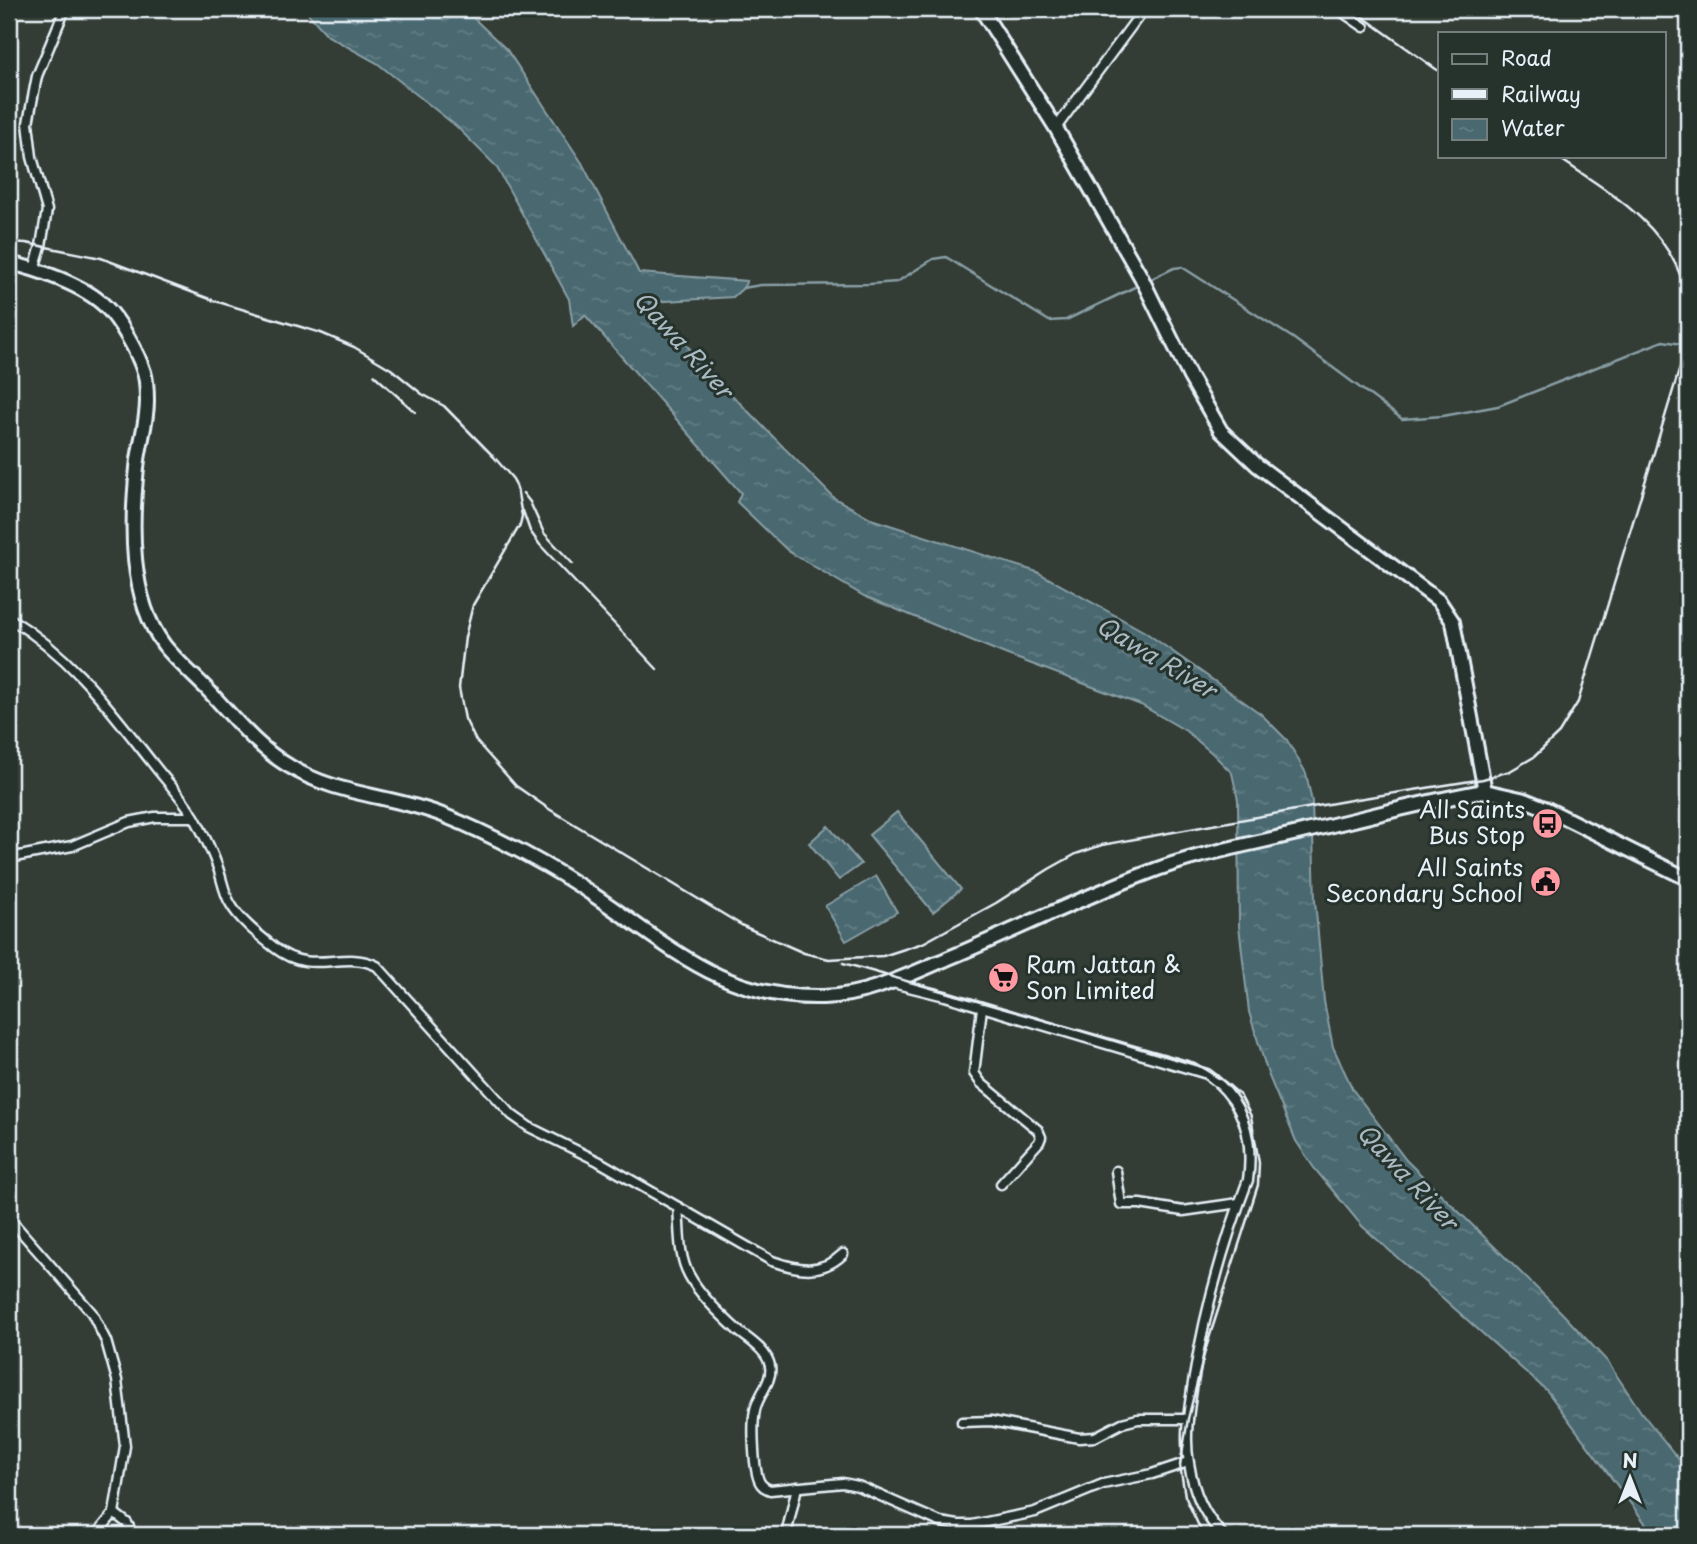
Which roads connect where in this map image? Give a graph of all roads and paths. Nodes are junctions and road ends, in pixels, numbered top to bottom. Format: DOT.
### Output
graph roads {
  1 [pos="65,9"];
  2 [pos="981,9"];
  3 [pos="1144,9"];
  4 [pos="1338,9"];
  5 [pos="1364,27"];
  6 [pos="1056,128"];
  7 [pos="9,263"];
  8 [pos="34,269"];
  9 [pos="9,618"];
  10 [pos="1485,791"];
  11 [pos="194,817"];
  12 [pos="9,858"];
  13 [pos="1688,880"];
  14 [pos="890,982"];
  15 [pos="982,1008"];
  16 [pos="1116,1171"];
  17 [pos="1001,1184"];
  18 [pos="1239,1203"];
  19 [pos="678,1207"];
  20 [pos="9,1218"];
  21 [pos="843,1254"];
  22 [pos="1188,1419"];
  23 [pos="962,1422"];
  24 [pos="1188,1462"];
  25 [pos="797,1487"];
  26 [pos="114,1513"];
  27 [pos="96,1535"];
  28 [pos="133,1535"];
  29 [pos="786,1535"];
  30 [pos="1223,1535"];
  1 -- 8 [label="street"];
  2 -- 6 [label="main road"];
  3 -- 6 [label="street"];
  4 -- 5 [label="street"];
  6 -- 10 [label="main road"];
  7 -- 8 [label="main road"];
  8 -- 14 [label="main road"];
  9 -- 11 [label="street"];
  10 -- 13 [label="main road"];
  10 -- 14 [label="main road"];
  11 -- 12 [label="street"];
  11 -- 19 [label="street"];
  14 -- 15 [label="street"];
  15 -- 17 [label="street"];
  15 -- 18 [label="street"];
  16 -- 18 [label="street"];
  18 -- 22 [label="street"];
  19 -- 21 [label="street"];
  19 -- 25 [label="street"];
  20 -- 26 [label="street"];
  22 -- 23 [label="street"];
  22 -- 24 [label="street"];
  24 -- 25 [label="street"];
  24 -- 30 [label="street"];
  25 -- 29 [label="street"];
  26 -- 27 [label="street"];
  26 -- 28 [label="street"];
}
